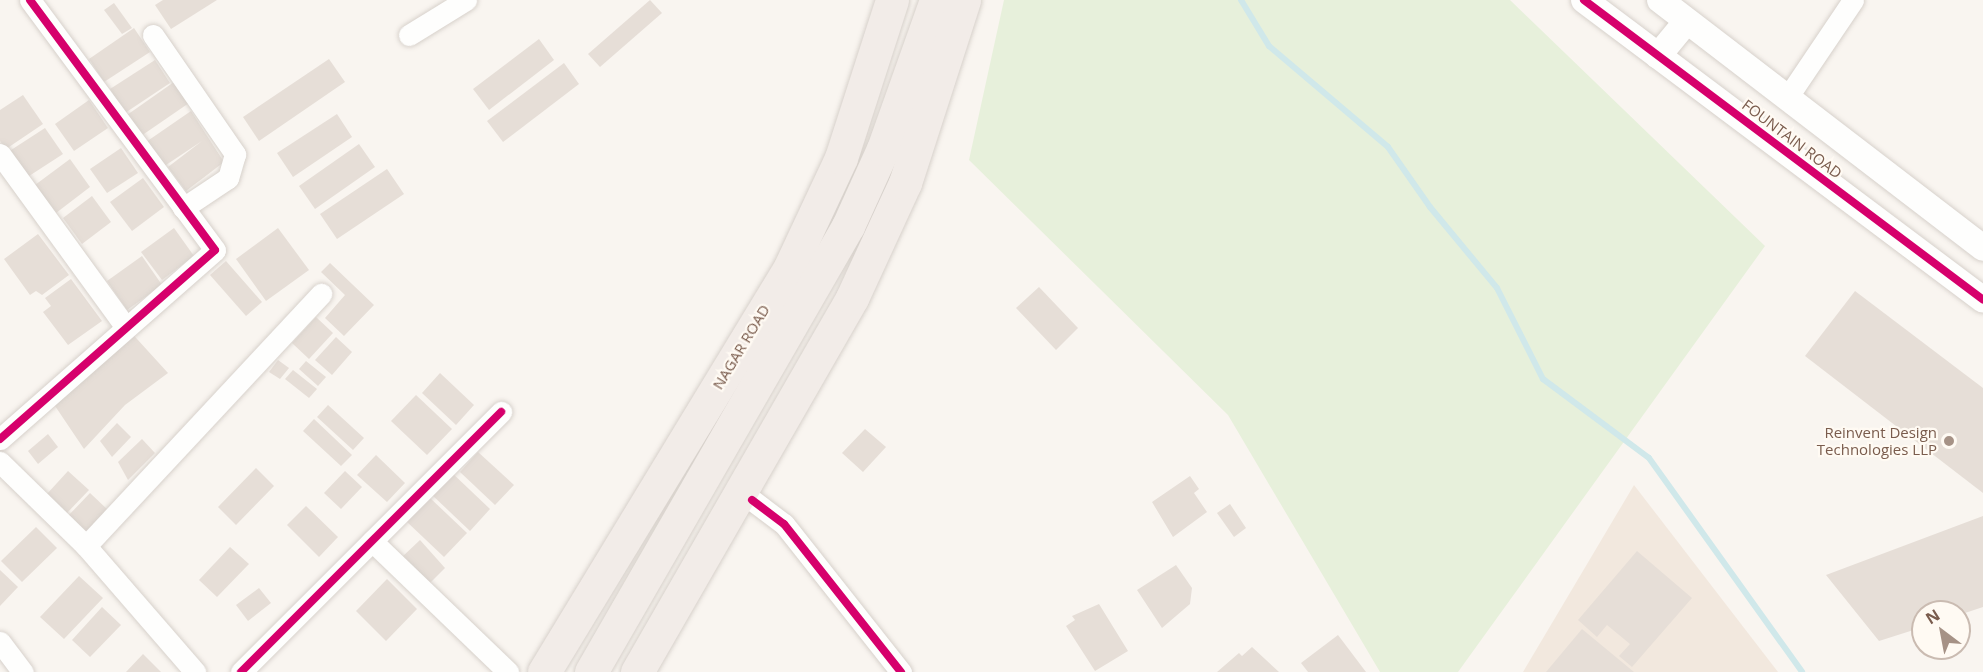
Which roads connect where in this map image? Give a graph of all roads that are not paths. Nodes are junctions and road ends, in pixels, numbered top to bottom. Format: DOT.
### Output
graph roads {
  1 [pos="30,0"];
  2 [pos="466,0"];
  3 [pos="892,0"];
  4 [pos="936,0"];
  5 [pos="964,0"];
  6 [pos="1584,0"];
  7 [pos="1853,0"];
  8 [pos="1666,1"];
  9 [pos="1687,21"];
  10 [pos="153,35"];
  11 [pos="409,35"];
  12 [pos="1658,56"];
  13 [pos="1787,98"];
  14 [pos="0,154"];
  15 [pos="183,208"];
  16 [pos="1983,248"];
  17 [pos="321,294"];
  18 [pos="1983,300"];
  19 [pos="125,326"];
  20 [pos="501,412"];
  21 [pos="0,439"];
  22 [pos="0,462"];
  23 [pos="752,500"];
  24 [pos="372,541"];
  25 [pos="86,546"];
  26 [pos="0,642"];
  27 [pos="23,672"];
  28 [pos="195,672"];
  29 [pos="241,672"];
  30 [pos="508,672"];
  31 [pos="544,672"];
  32 [pos="591,672"];
  33 [pos="637,672"];
  34 [pos="901,672"];
  1 -- 15 [label="street"];
  2 -- 11 [label="street"];
  3 -- 31 [label="highway, NAGAR ROAD"];
  4 -- 32 [label="highway"];
  5 -- 33 [label="highway"];
  6 -- 12 [label="street, FOUNTAIN ROAD"];
  7 -- 13 [label="street"];
  8 -- 9 [label="street, FOUNTAIN ROAD"];
  9 -- 12 [label="street"];
  9 -- 13 [label="street, FOUNTAIN ROAD"];
  10 -- 15 [label="street"];
  12 -- 18 [label="street, FOUNTAIN ROAD"];
  13 -- 16 [label="street, FOUNTAIN ROAD"];
  14 -- 19 [label="street"];
  15 -- 19 [label="street"];
  17 -- 25 [label="street"];
  19 -- 21 [label="street"];
  20 -- 24 [label="street"];
  22 -- 25 [label="street"];
  23 -- 34 [label="street"];
  24 -- 29 [label="street"];
  24 -- 30 [label="street"];
  25 -- 28 [label="street"];
  26 -- 27 [label="street"];
}
